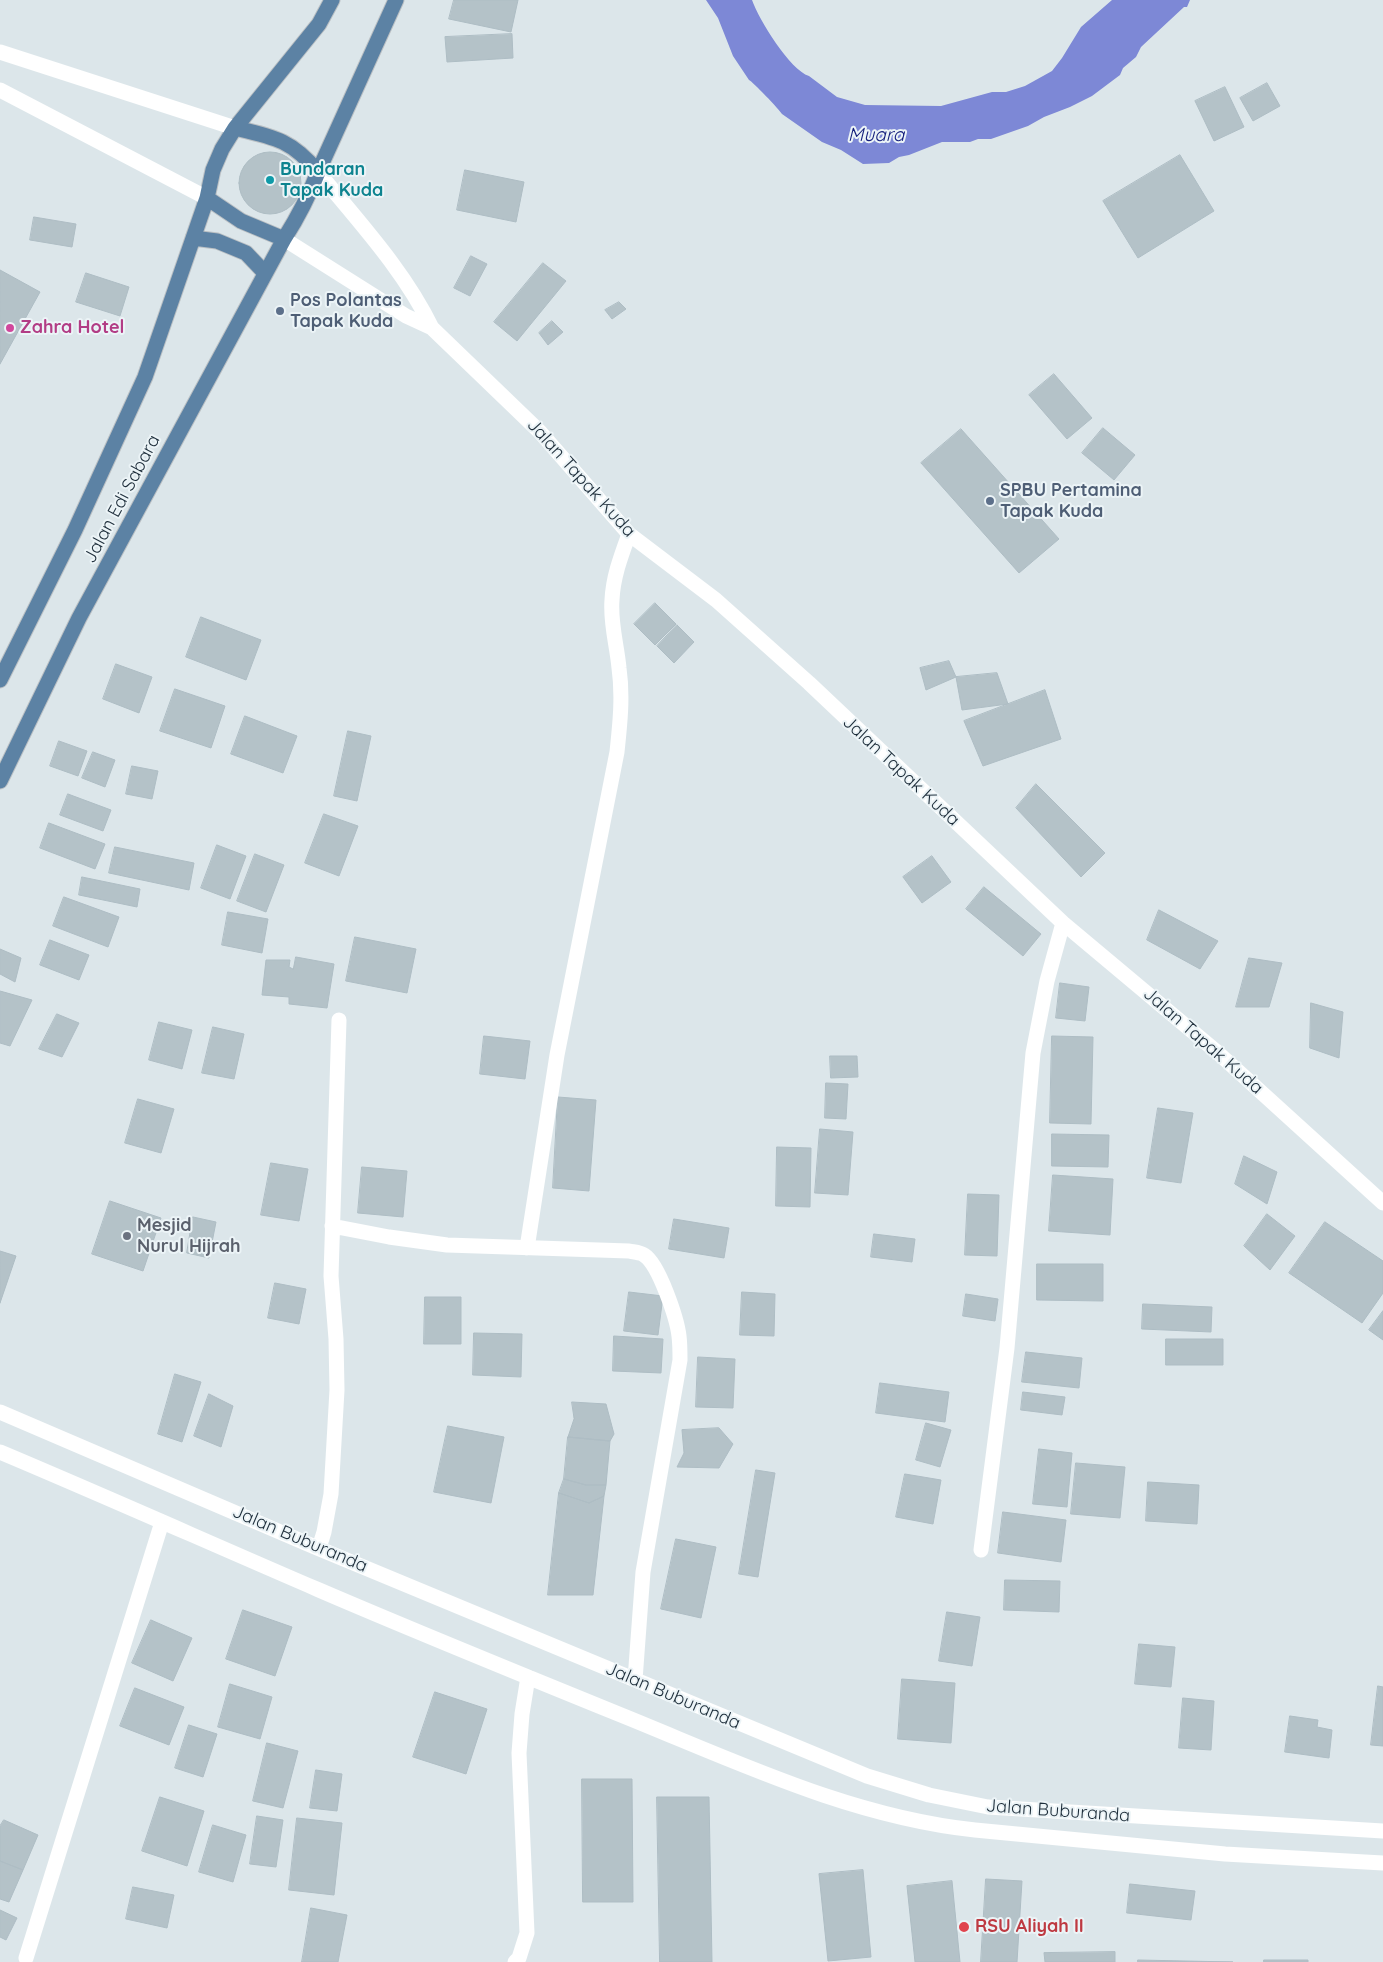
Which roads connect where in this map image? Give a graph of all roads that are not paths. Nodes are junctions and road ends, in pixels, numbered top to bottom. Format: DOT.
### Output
graph roads {
  1 [pos="332,0"];
  2 [pos="396,0"];
  3 [pos="3,52"];
  4 [pos="0,90"];
  5 [pos="235,128"];
  6 [pos="318,172"];
  7 [pos="207,198"];
  8 [pos="193,238"];
  9 [pos="284,239"];
  10 [pos="265,273"];
  11 [pos="432,328"];
  12 [pos="629,534"];
  13 [pos="0,680"];
  14 [pos="0,781"];
  15 [pos="1063,923"];
  16 [pos="338,1020"];
  17 [pos="1383,1203"];
  18 [pos="332,1226"];
  19 [pos="527,1248"];
  20 [pos="0,1412"];
  21 [pos="0,1452"];
  22 [pos="162,1522"];
  23 [pos="319,1548"];
  24 [pos="981,1550"];
  25 [pos="528,1677"];
  26 [pos="635,1680"];
  27 [pos="1383,1831"];
  28 [pos="1383,1863"];
  29 [pos="26,1958"];
  30 [pos="515,1962"];
  1 -- 5 [label="main road"];
  2 -- 6 [label="main road"];
  3 -- 5 [label="street"];
  4 -- 7 [label="street"];
  5 -- 6 [label="main road"];
  5 -- 7 [label="main road"];
  6 -- 9 [label="main road"];
  6 -- 11 [label="street, Jalan Tapak Kuda"];
  7 -- 8 [label="main road, Jalan Edi Sabara"];
  7 -- 9 [label="main road"];
  8 -- 10 [label="main road"];
  8 -- 13 [label="main road, Jalan Edi Sabara"];
  9 -- 10 [label="main road, Jalan Edi Sabara"];
  9 -- 11 [label="street, Jalan Tapak Kuda"];
  10 -- 14 [label="main road, Jalan Edi Sabara"];
  11 -- 12 [label="street, Jalan Tapak Kuda"];
  12 -- 15 [label="street, Jalan Tapak Kuda"];
  12 -- 19 [label="street"];
  15 -- 17 [label="street, Jalan Tapak Kuda"];
  15 -- 24 [label="street"];
  16 -- 18 [label="street"];
  18 -- 19 [label="street"];
  18 -- 23 [label="street"];
  19 -- 26 [label="street"];
  20 -- 23 [label="street, Jalan Buburanda"];
  21 -- 22 [label="street, Jalan Buburanda"];
  22 -- 25 [label="street, Jalan Buburanda"];
  22 -- 29 [label="street"];
  23 -- 26 [label="street, Jalan Buburanda"];
  25 -- 28 [label="street, Jalan Buburanda"];
  25 -- 30 [label="street"];
  26 -- 27 [label="street, Jalan Buburanda"];
}
